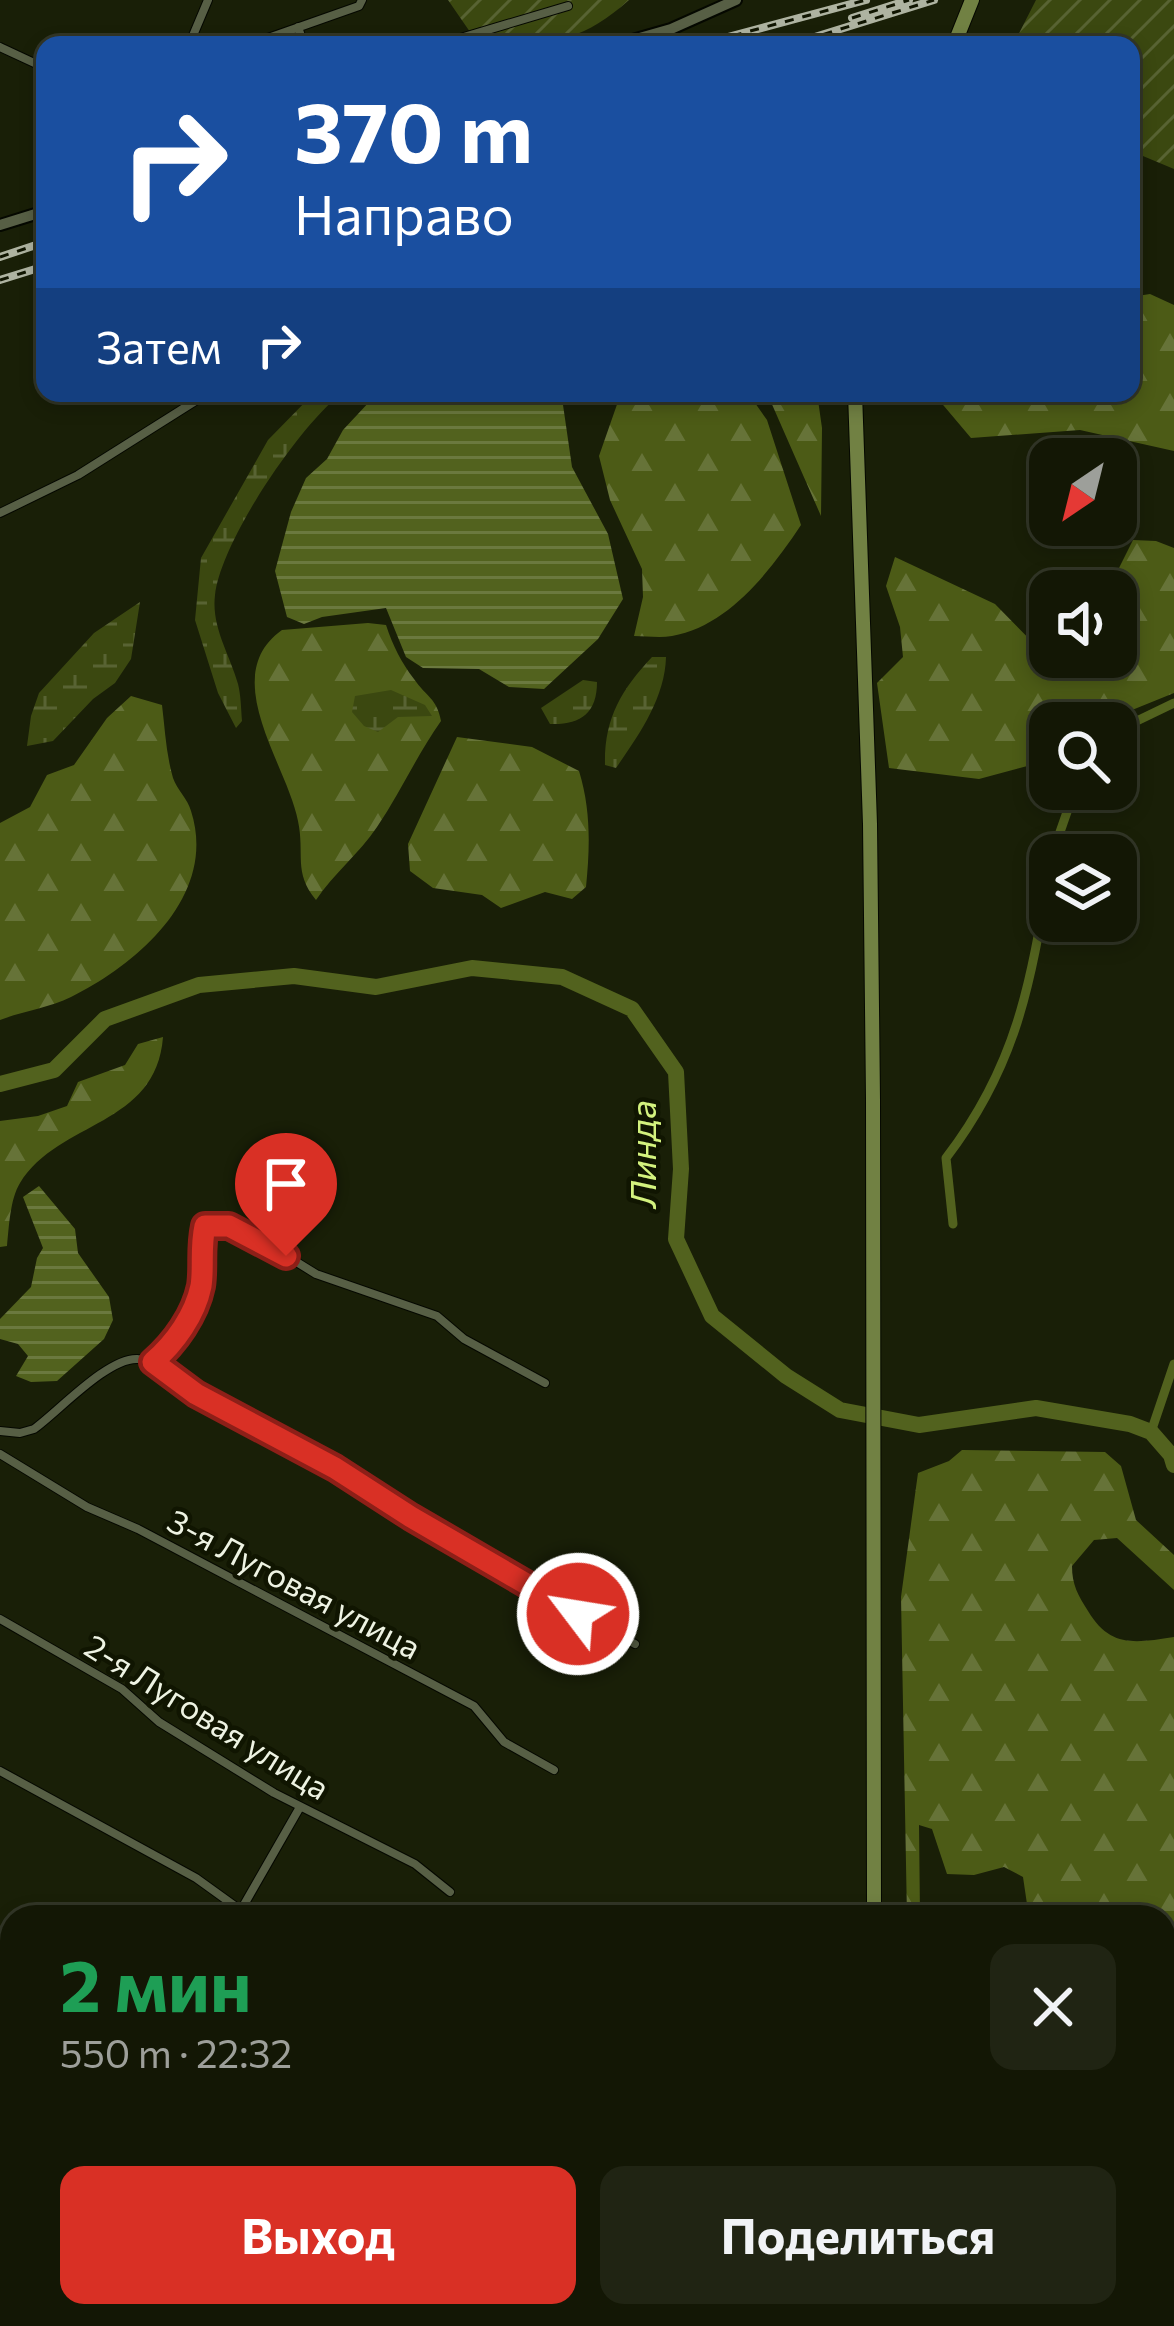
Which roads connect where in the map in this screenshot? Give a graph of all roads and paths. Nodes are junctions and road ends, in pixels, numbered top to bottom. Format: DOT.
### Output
graph roads {
  1 [pos="208,0"];
  2 [pos="362,0"];
  3 [pos="736,0"];
  4 [pos="972,0"];
  5 [pos="568,7"];
  6 [pos="298,27"];
  7 [pos="193,36"];
  8 [pos="273,36"];
  9 [pos="301,36"];
  10 [pos="468,36"];
  11 [pos="646,36"];
  12 [pos="957,36"];
  13 [pos="0,46"];
  14 [pos="36,64"];
  15 [pos="36,214"];
  16 [pos="0,225"];
  17 [pos="194,402"];
  18 [pos="855,402"];
  19 [pos="0,513"];
  20 [pos="153,1362"];
  21 [pos="545,1383"];
  22 [pos="0,1431"];
  23 [pos="0,1454"];
  24 [pos="0,1619"];
  25 [pos="635,1644"];
  26 [pos="554,1770"];
  27 [pos="0,1771"];
  28 [pos="300,1807"];
  29 [pos="450,1892"];
  30 [pos="228,1905"];
  31 [pos="244,1905"];
  32 [pos="874,1905"];
  1 -- 7 [label="street"];
  2 -- 6 [label="street"];
  3 -- 11 [label="street"];
  4 -- 12 [label="main road"];
  5 -- 10 [label="street"];
  6 -- 8 [label="street"];
  6 -- 9 [label="street"];
  13 -- 14 [label="street"];
  15 -- 16 [label="street"];
  17 -- 19 [label="street"];
  18 -- 32 [label="main road"];
  20 -- 21 [label="street"];
  20 -- 22 [label="street"];
  20 -- 25 [label="street"];
  23 -- 26 [label="street, 3-я Луговая улица"];
  24 -- 28 [label="street, 2-я Луговая улица"];
  27 -- 30 [label="street"];
  28 -- 29 [label="street, 2-я Луговая улица"];
  28 -- 31 [label="street"];
}
